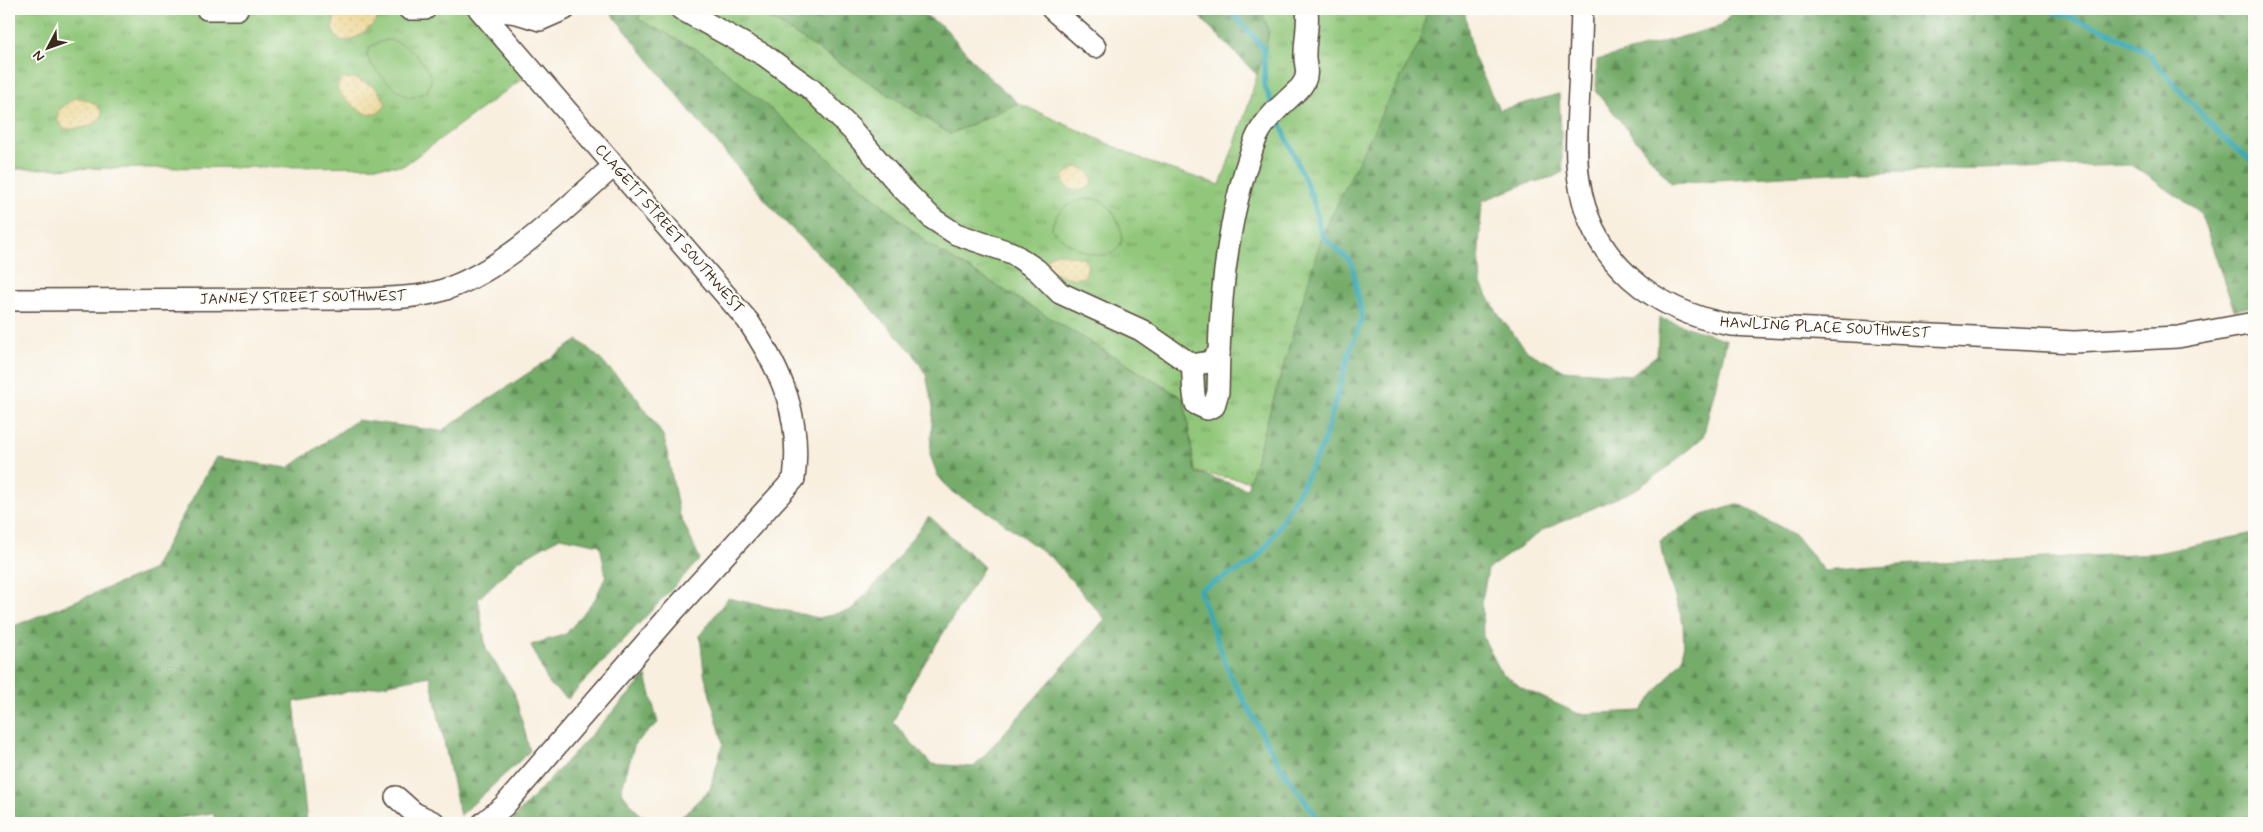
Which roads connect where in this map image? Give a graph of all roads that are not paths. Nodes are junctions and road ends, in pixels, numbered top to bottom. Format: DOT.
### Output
graph roads {
  1 [pos="207,9"];
  2 [pos="237,9"];
  3 [pos="409,9"];
  4 [pos="425,9"];
  5 [pos="479,9"];
  6 [pos="487,9"];
  7 [pos="565,9"];
  8 [pos="681,9"];
  9 [pos="1052,9"];
  10 [pos="1307,9"];
  11 [pos="1582,9"];
  12 [pos="519,11"];
  13 [pos="497,30"];
  14 [pos="1095,47"];
  15 [pos="614,166"];
  16 [pos="9,300"];
  17 [pos="2254,324"];
  18 [pos="1219,353"];
  19 [pos="1192,365"];
  20 [pos="396,797"];
  21 [pos="434,823"];
  22 [pos="483,823"];
  1 -- 2 [label="street"];
  3 -- 4 [label="street"];
  5 -- 13 [label="street, CLAGETT STREET SOUTHWEST"];
  6 -- 12 [label="street"];
  7 -- 12 [label="street"];
  8 -- 19 [label="street"];
  9 -- 14 [label="street"];
  10 -- 18 [label="street"];
  11 -- 17 [label="street, HAWLING PLACE SOUTHWEST"];
  12 -- 13 [label="street"];
  13 -- 15 [label="street, CLAGETT STREET SOUTHWEST"];
  15 -- 16 [label="street, JANNEY STREET SOUTHWEST"];
  15 -- 22 [label="street, CLAGETT STREET SOUTHWEST"];
  18 -- 19 [label="street"];
  18 -- 19 [label="street"];
  20 -- 21 [label="street"];
}
